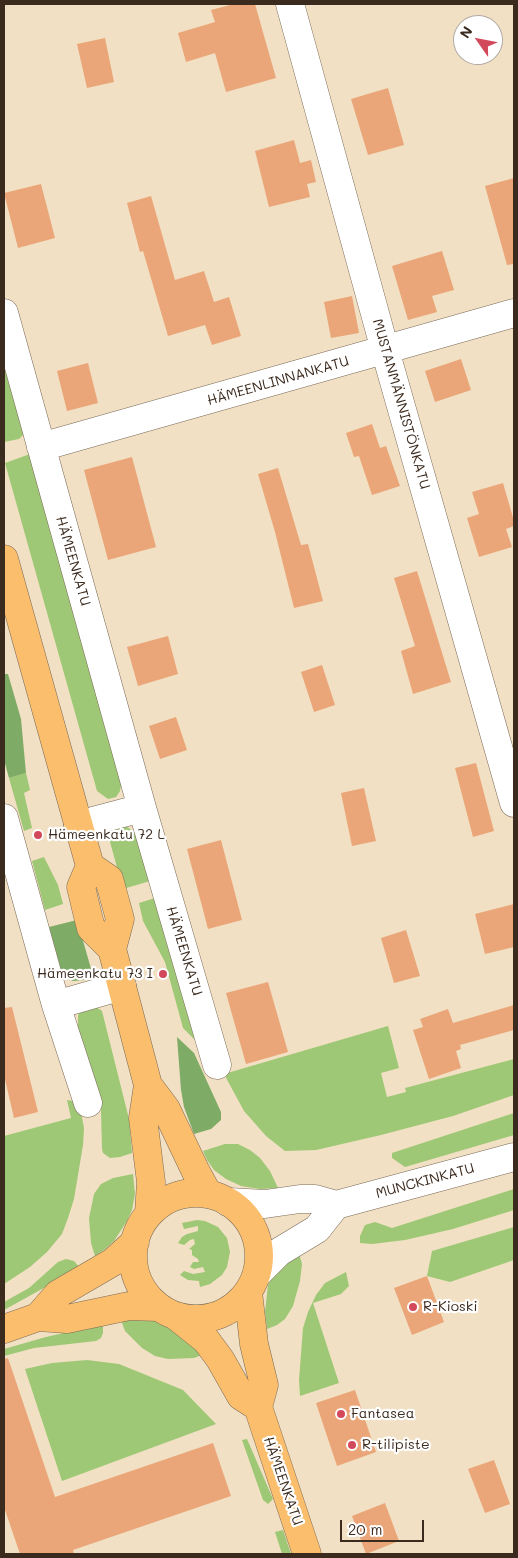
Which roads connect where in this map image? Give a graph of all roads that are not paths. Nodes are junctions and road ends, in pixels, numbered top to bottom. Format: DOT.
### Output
graph roads {
  1 [pos="290,4"];
  2 [pos="4,313"];
  3 [pos="514,313"];
  4 [pos="386,350"];
  5 [pos="41,447"];
  6 [pos="4,559"];
  7 [pos="514,804"];
  8 [pos="142,808"];
  9 [pos="4,818"];
  10 [pos="78,825"];
  11 [pos="122,986"];
  12 [pos="56,1005"];
  13 [pos="217,1065"];
  14 [pos="148,1085"];
  15 [pos="88,1104"];
  16 [pos="514,1157"];
  17 [pos="218,1198"];
  18 [pos="336,1205"];
  19 [pos="149,1214"];
  20 [pos="136,1242"];
  21 [pos="252,1283"];
  22 [pos="167,1312"];
  23 [pos="38,1317"];
  24 [pos="4,1329"];
  25 [pos="258,1407"];
  26 [pos="307,1554"];
  1 -- 4 [label="street, MUSTANMÄNNISTÖNKATU"];
  2 -- 5 [label="street, HÄMEENKATU"];
  3 -- 4 [label="street, HÄMEENLINNANKATU"];
  4 -- 5 [label="street, HÄMEENLINNANKATU"];
  4 -- 7 [label="street, MUSTANMÄNNISTÖNKATU"];
  5 -- 8 [label="street, HÄMEENKATU"];
  6 -- 10 [label="main road"];
  8 -- 10 [label="street"];
  8 -- 13 [label="street, HÄMEENKATU"];
  9 -- 12 [label="street"];
  10 -- 11 [label="main road"];
  11 -- 12 [label="street"];
  11 -- 14 [label="main road"];
  12 -- 15 [label="street"];
  14 -- 17 [label="main road"];
  14 -- 19 [label="main road"];
  16 -- 18 [label="street, MUNCKINKATU"];
  17 -- 18 [label="street, MUNCKINKATU"];
  17 -- 19 [label="main road"];
  17 -- 21 [label="main road"];
  18 -- 21 [label="street"];
  19 -- 20 [label="main road"];
  20 -- 22 [label="main road"];
  20 -- 23 [label="main road"];
  21 -- 22 [label="main road"];
  21 -- 25 [label="main road"];
  22 -- 23 [label="main road"];
  22 -- 25 [label="main road"];
  23 -- 24 [label="main road"];
  25 -- 26 [label="main road, HÄMEENKATU"];
}
